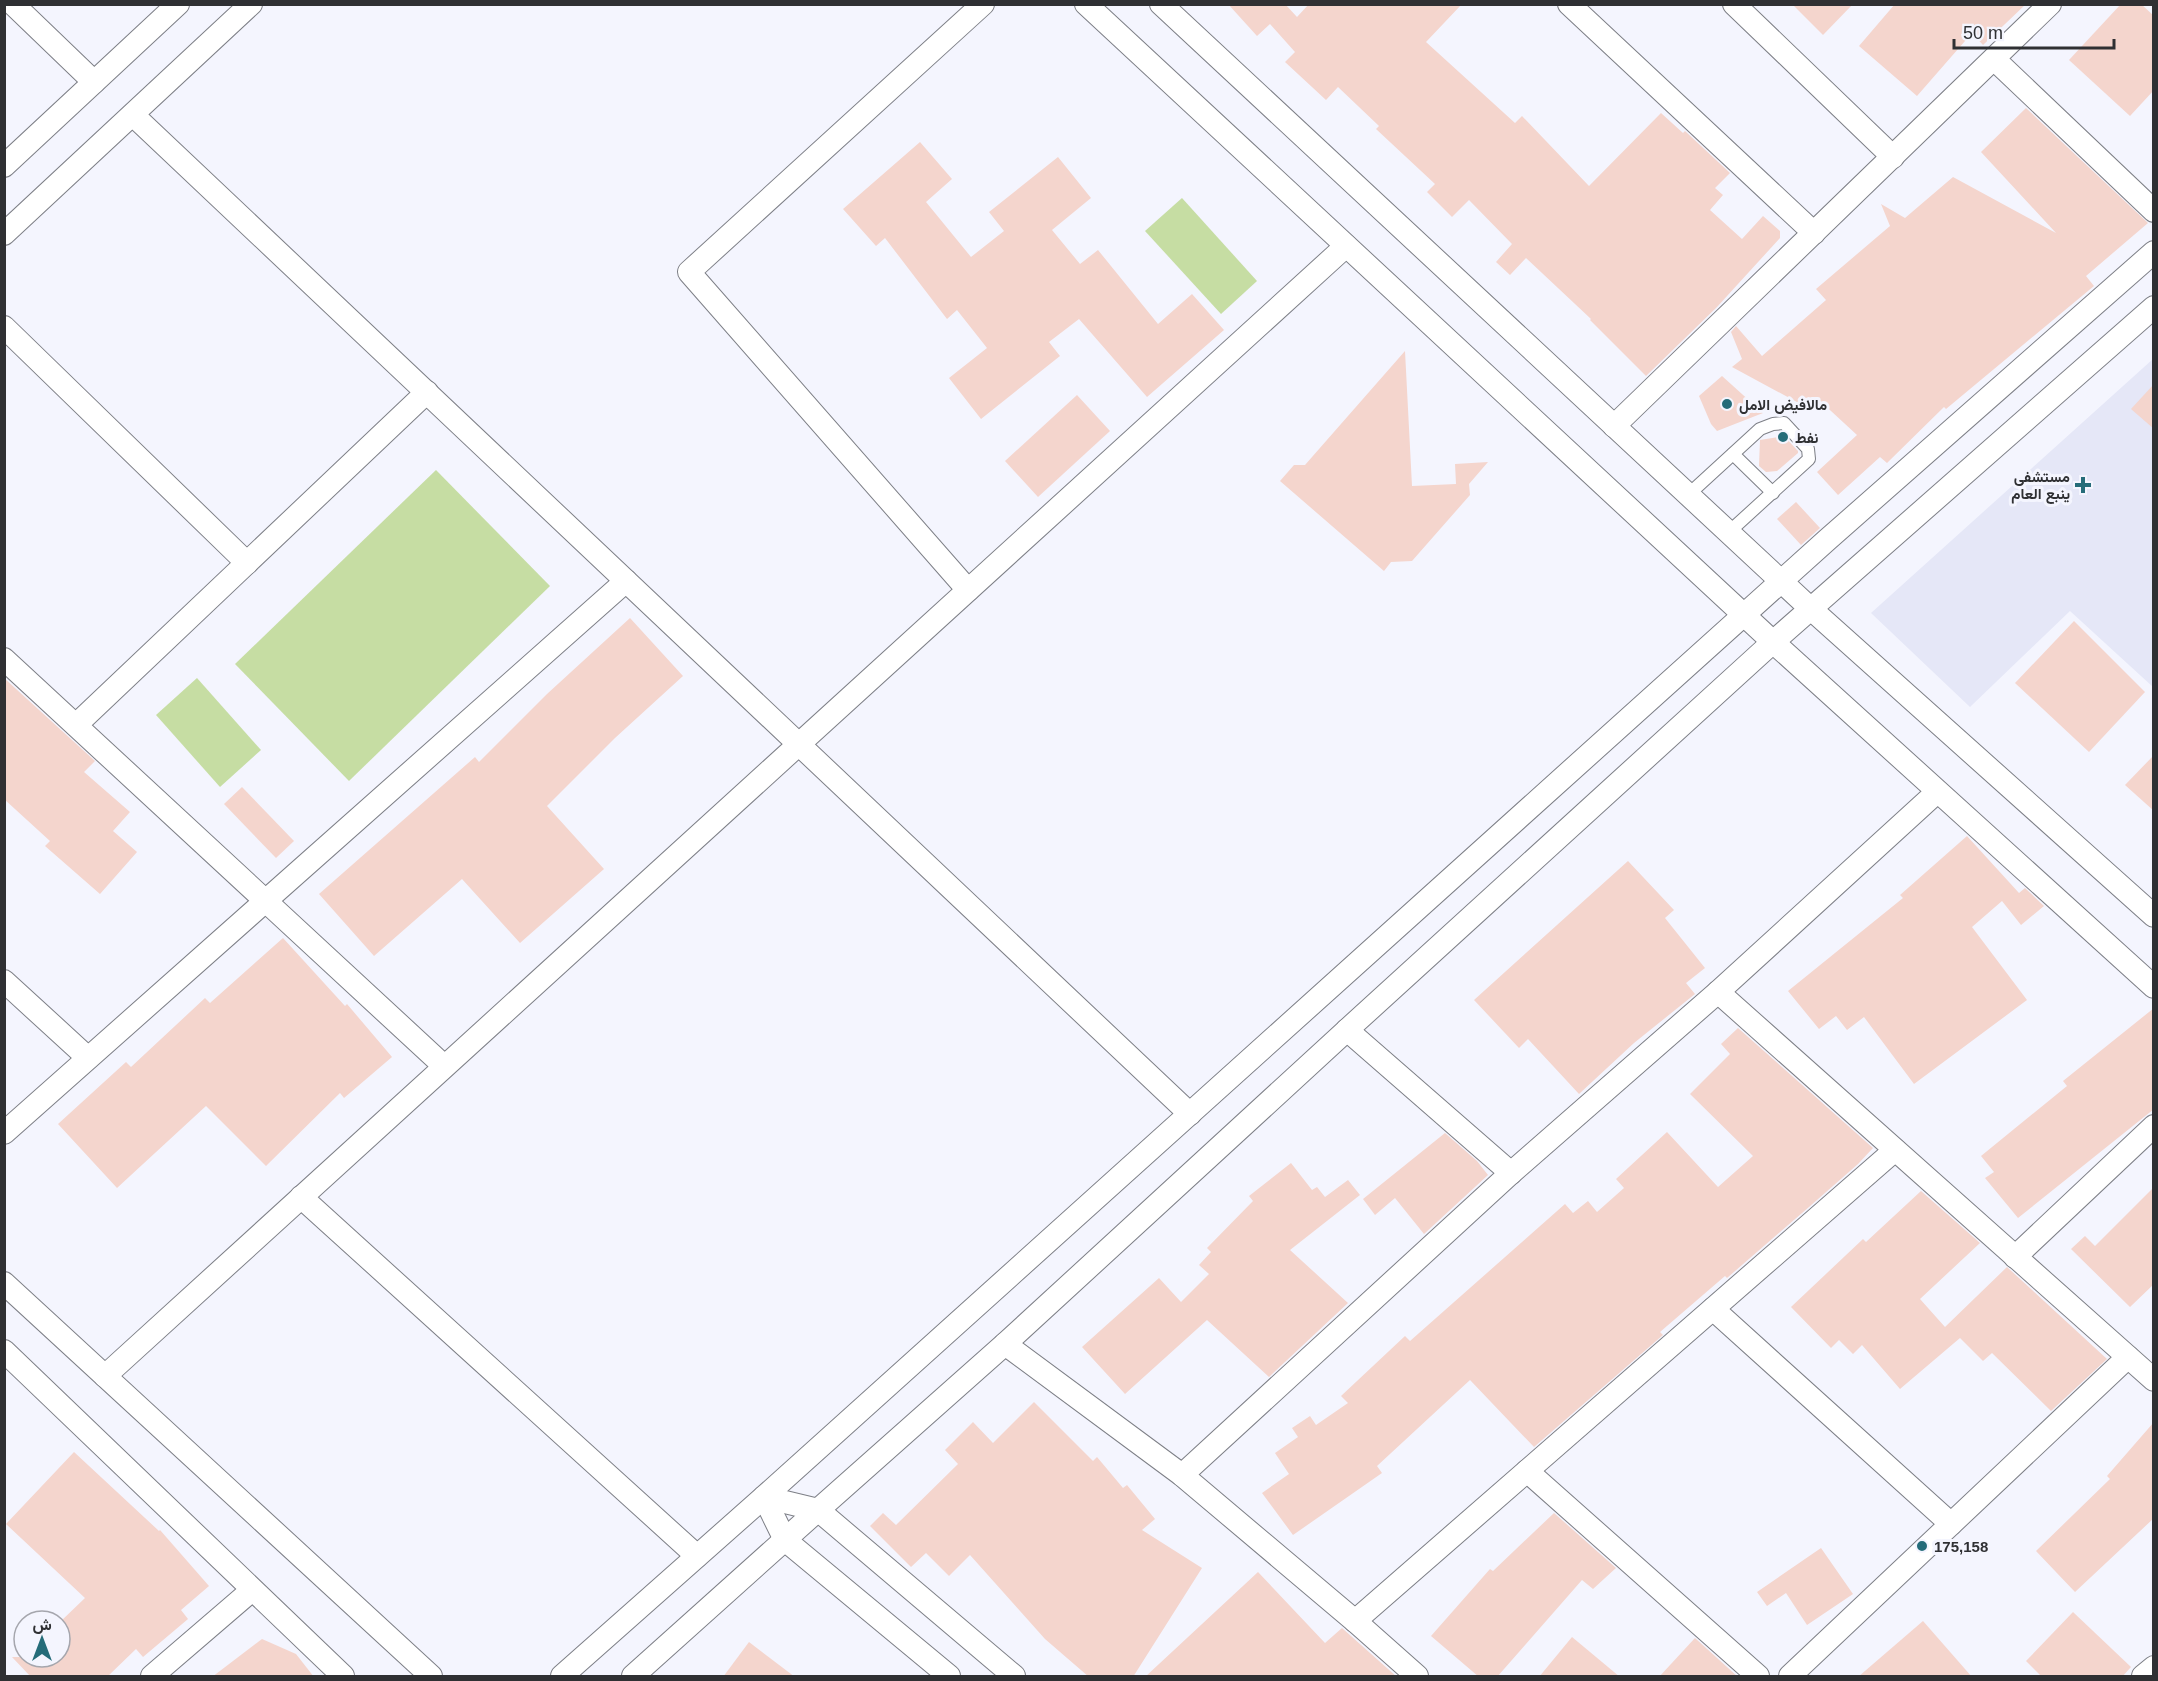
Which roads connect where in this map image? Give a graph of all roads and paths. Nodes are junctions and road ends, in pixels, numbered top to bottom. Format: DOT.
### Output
graph roads {
  1 [pos="13,4"];
  2 [pos="178,4"];
  3 [pos="251,4"];
  4 [pos="983,4"];
  5 [pos="1086,4"];
  6 [pos="1161,4"];
  7 [pos="1569,4"];
  8 [pos="1734,4"];
  9 [pos="2045,6"];
  10 [pos="1994,59"];
  11 [pos="94,82"];
  12 [pos="133,115"];
  13 [pos="1893,157"];
  14 [pos="4,166"];
  15 [pos="2154,210"];
  16 [pos="1814,233"];
  17 [pos="4,234"];
  18 [pos="1346,246"];
  19 [pos="2154,252"];
  20 [pos="2154,307"];
  21 [pos="4,327"];
  22 [pos="427,393"];
  23 [pos="1614,426"];
  24 [pos="1733,454"];
  25 [pos="1773,493"];
  26 [pos="1688,495"];
  27 [pos="1729,532"];
  28 [pos="247,563"];
  29 [pos="626,581"];
  30 [pos="1781,582"];
  31 [pos="968,590"];
  32 [pos="1811,609"];
  33 [pos="1743,616"];
  34 [pos="1773,642"];
  35 [pos="4,659"];
  36 [pos="76,725"];
  37 [pos="799,744"];
  38 [pos="1937,792"];
  39 [pos="266,901"];
  40 [pos="2154,916"];
  41 [pos="4,981"];
  42 [pos="2154,987"];
  43 [pos="1718,992"];
  44 [pos="1347,1030"];
  45 [pos="88,1058"];
  46 [pos="444,1066"];
  47 [pos="1190,1114"];
  48 [pos="2154,1126"];
  49 [pos="4,1133"];
  50 [pos="1895,1150"];
  51 [pos="1511,1173"];
  52 [pos="301,1197"];
  53 [pos="2015,1257"];
  54 [pos="4,1283"];
  55 [pos="1713,1309"];
  56 [pos="1005,1344"];
  57 [pos="4,1351"];
  58 [pos="2128,1357"];
  59 [pos="105,1376"];
  60 [pos="2154,1380"];
  61 [pos="1527,1471"];
  62 [pos="1182,1475"];
  63 [pos="764,1497"];
  64 [pos="818,1510"];
  65 [pos="1951,1524"];
  66 [pos="785,1540"];
  67 [pos="697,1556"];
  68 [pos="252,1590"];
  69 [pos="1355,1621"];
  70 [pos="2154,1667"];
  71 [pos="152,1677"];
  72 [pos="343,1677"];
  73 [pos="430,1677"];
  74 [pos="562,1677"];
  75 [pos="633,1677"];
  76 [pos="949,1677"];
  77 [pos="1014,1677"];
  78 [pos="1418,1677"];
  79 [pos="1758,1677"];
  80 [pos="1790,1677"];
  81 [pos="2143,1677"];
  1 -- 11 [label="street"];
  2 -- 11 [label="street"];
  3 -- 12 [label="street"];
  4 -- 31 [label="street"];
  5 -- 18 [label="street"];
  6 -- 23 [label="street"];
  7 -- 16 [label="street"];
  8 -- 13 [label="street"];
  9 -- 10 [label="street"];
  10 -- 13 [label="street"];
  10 -- 15 [label="street"];
  11 -- 14 [label="street"];
  12 -- 17 [label="street"];
  12 -- 22 [label="street"];
  13 -- 16 [label="street"];
  16 -- 23 [label="street"];
  18 -- 31 [label="street"];
  18 -- 33 [label="street"];
  19 -- 30 [label="street"];
  20 -- 32 [label="street"];
  21 -- 28 [label="street"];
  22 -- 28 [label="street"];
  22 -- 29 [label="street"];
  23 -- 26 [label="street"];
  24 -- 25 [label="lane"];
  24 -- 25 [label="lane"];
  24 -- 26 [label="lane"];
  25 -- 27 [label="lane"];
  26 -- 27 [label="street"];
  27 -- 30 [label="street"];
  28 -- 36 [label="street"];
  29 -- 37 [label="street"];
  29 -- 39 [label="street"];
  30 -- 32 [label="street"];
  30 -- 33 [label="street"];
  31 -- 37 [label="street"];
  32 -- 34 [label="street"];
  32 -- 40 [label="street"];
  33 -- 34 [label="street"];
  33 -- 47 [label="street"];
  34 -- 38 [label="street"];
  34 -- 44 [label="street"];
  35 -- 36 [label="street"];
  36 -- 39 [label="street"];
  37 -- 46 [label="street"];
  37 -- 47 [label="street"];
  38 -- 42 [label="street"];
  38 -- 43 [label="street"];
  39 -- 45 [label="street"];
  39 -- 46 [label="street"];
  41 -- 45 [label="street"];
  43 -- 50 [label="street"];
  43 -- 51 [label="street"];
  44 -- 51 [label="street"];
  44 -- 56 [label="street"];
  45 -- 49 [label="street"];
  46 -- 52 [label="street"];
  47 -- 63 [label="street"];
  48 -- 53 [label="street"];
  50 -- 53 [label="street"];
  50 -- 55 [label="street"];
  51 -- 62 [label="street"];
  52 -- 59 [label="street"];
  52 -- 67 [label="street"];
  53 -- 58 [label="street"];
  54 -- 59 [label="street"];
  55 -- 61 [label="street"];
  55 -- 65 [label="street"];
  56 -- 62 [label="street"];
  56 -- 64 [label="street"];
  57 -- 68 [label="street"];
  58 -- 60 [label="street"];
  58 -- 65 [label="street"];
  59 -- 73 [label="street"];
  61 -- 69 [label="street"];
  61 -- 79 [label="street"];
  62 -- 69 [label="street"];
  63 -- 64 [label="street"];
  63 -- 66 [label="street"];
  63 -- 67 [label="street"];
  64 -- 66 [label="street"];
  64 -- 77 [label="street"];
  65 -- 80 [label="street"];
  66 -- 75 [label="street"];
  66 -- 76 [label="street"];
  67 -- 74 [label="street"];
  68 -- 71 [label="street"];
  68 -- 72 [label="street"];
  69 -- 78 [label="street"];
  70 -- 81 [label="street"];
}
